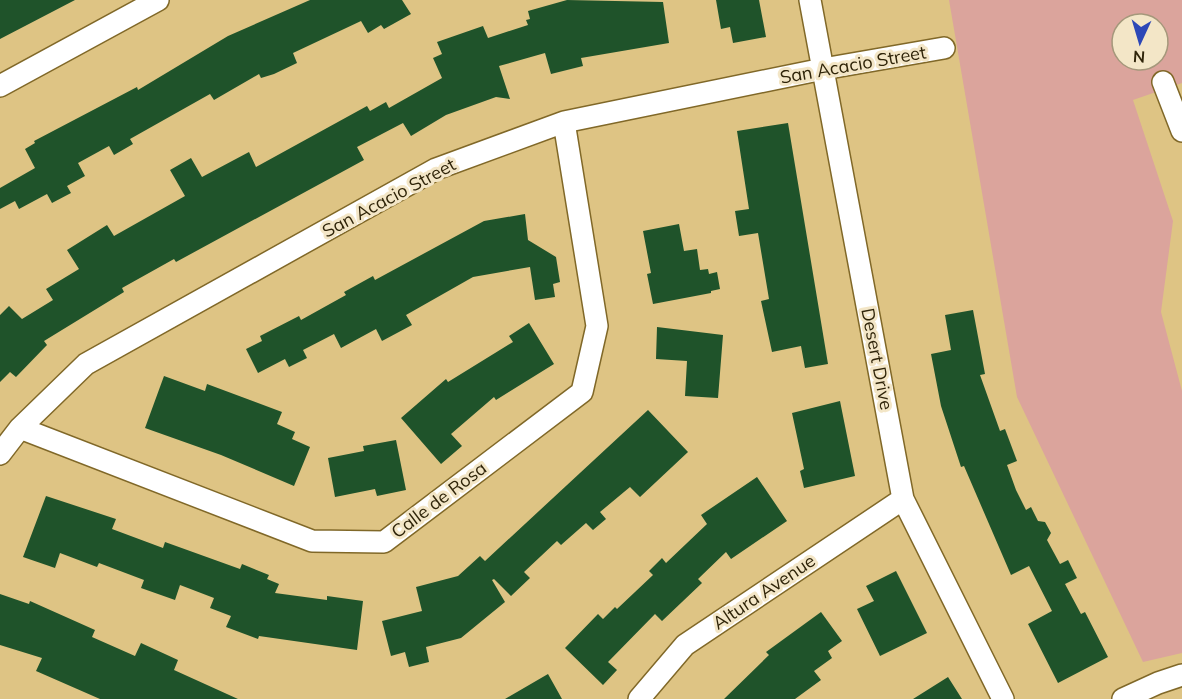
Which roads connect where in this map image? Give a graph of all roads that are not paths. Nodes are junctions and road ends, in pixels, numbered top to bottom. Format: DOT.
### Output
graph roads {
  1 [pos="158,0"];
  2 [pos="810,0"];
  3 [pos="944,48"];
  4 [pos="823,69"];
  5 [pos="1163,82"];
  6 [pos="0,86"];
  7 [pos="564,122"];
  8 [pos="1181,125"];
  9 [pos="20,428"];
  10 [pos="0,454"];
  11 [pos="903,499"];
  12 [pos="1182,675"];
  13 [pos="639,699"];
  14 [pos="1003,699"];
  15 [pos="1124,699"];
  1 -- 6 [label="street"];
  2 -- 4 [label="street, Desert Drive"];
  3 -- 4 [label="street, San Acacio Street"];
  4 -- 7 [label="street, San Acacio Street"];
  4 -- 11 [label="street, Desert Drive"];
  5 -- 8 [label="street"];
  7 -- 9 [label="street, San Acacio Street"];
  7 -- 9 [label="street, Calle de Rosa"];
  9 -- 10 [label="street, San Acacio Street"];
  11 -- 13 [label="street, Altura Avenue"];
  11 -- 14 [label="street, Desert Drive"];
  12 -- 15 [label="street"];
}
